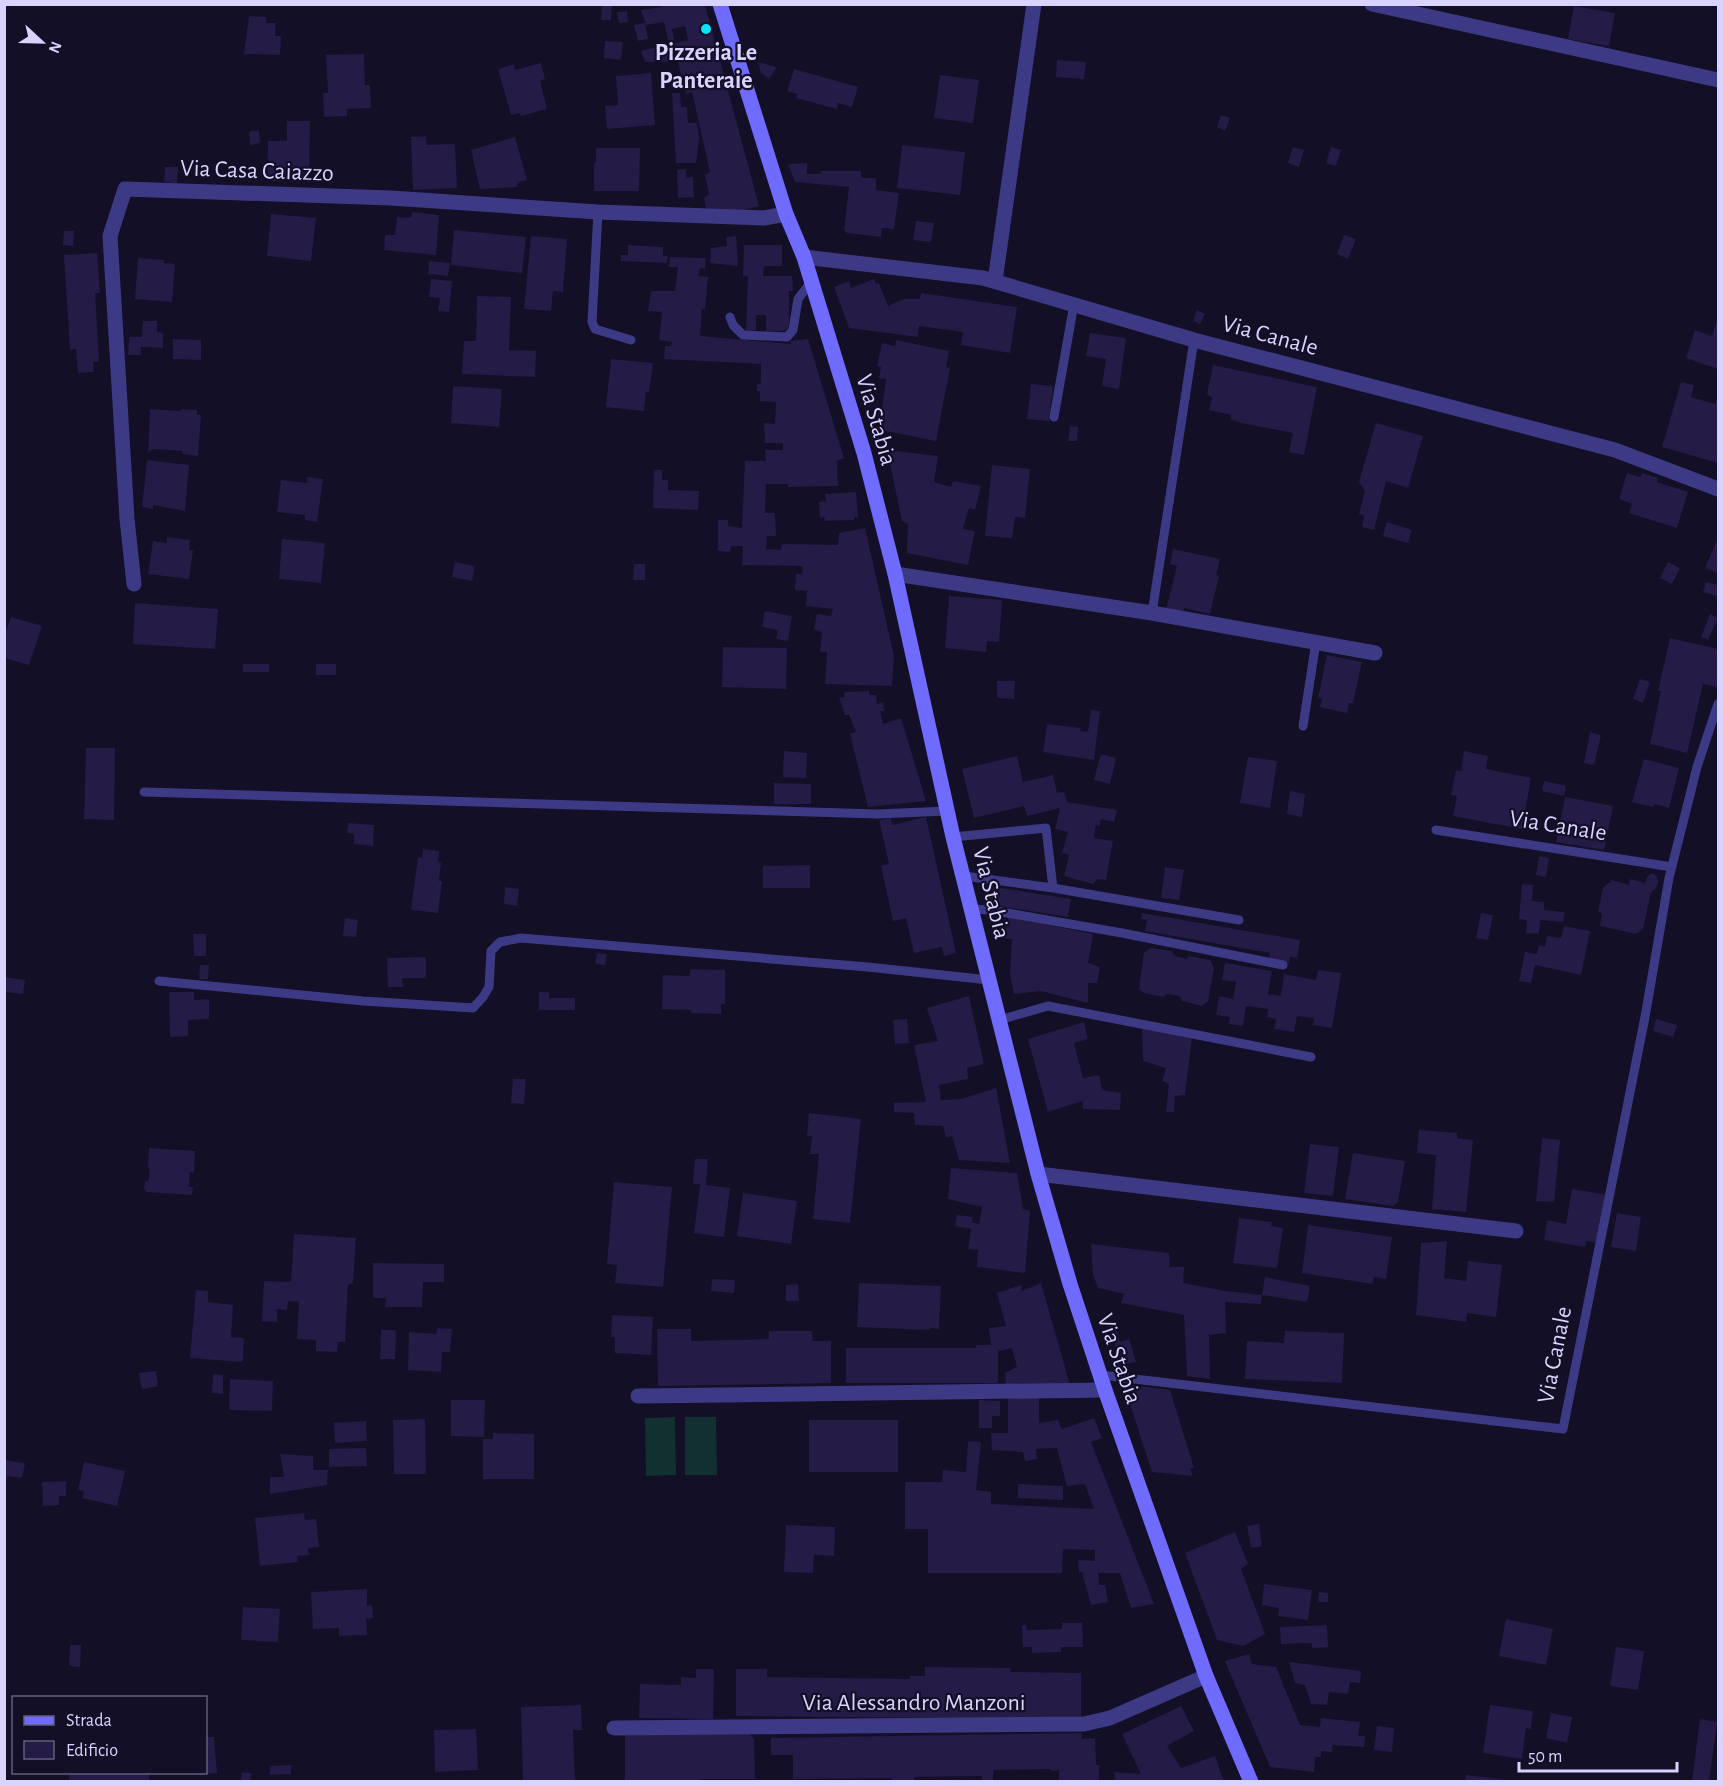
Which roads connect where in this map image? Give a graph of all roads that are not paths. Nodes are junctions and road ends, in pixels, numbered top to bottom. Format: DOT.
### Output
graph roads {
  1 [pos="720,4"];
  2 [pos="1034,4"];
  3 [pos="1376,5"];
  4 [pos="1719,80"];
  5 [pos="598,212"];
  6 [pos="786,214"];
  7 [pos="804,257"];
  8 [pos="995,281"];
  9 [pos="811,282"];
  10 [pos="1074,304"];
  11 [pos="730,316"];
  12 [pos="631,340"];
  13 [pos="1194,340"];
  14 [pos="1054,417"];
  15 [pos="1719,489"];
  16 [pos="895,574"];
  17 [pos="134,584"];
  18 [pos="1152,612"];
  19 [pos="1316,642"];
  20 [pos="1375,653"];
  21 [pos="1719,704"];
  22 [pos="1303,726"];
  23 [pos="144,792"];
  24 [pos="948,811"];
  25 [pos="1436,830"];
  26 [pos="953,837"];
  27 [pos="1672,867"];
  28 [pos="964,876"];
  29 [pos="1053,888"];
  30 [pos="972,909"];
  31 [pos="1239,920"];
  32 [pos="1283,965"];
  33 [pos="989,980"];
  34 [pos="159,981"];
  35 [pos="999,1020"];
  36 [pos="1311,1057"];
  37 [pos="1038,1174"];
  38 [pos="1516,1231"];
  39 [pos="1100,1375"];
  40 [pos="1105,1390"];
  41 [pos="638,1396"];
  42 [pos="1206,1676"];
  43 [pos="614,1728"];
  44 [pos="1251,1782"];
  1 -- 6 [label="main road, Via Stabia"];
  2 -- 8 [label="street"];
  3 -- 4 [label="street"];
  5 -- 6 [label="street, Via Casa Caiazzo"];
  5 -- 12 [label="lane"];
  5 -- 17 [label="street, Via Casa Caiazzo"];
  6 -- 7 [label="main road, Via Stabia"];
  7 -- 8 [label="street, Via Canale"];
  7 -- 9 [label="main road, Via Stabia"];
  8 -- 10 [label="street, Via Canale"];
  9 -- 11 [label="lane"];
  9 -- 16 [label="main road, Via Stabia"];
  10 -- 13 [label="street, Via Canale"];
  10 -- 14 [label="lane"];
  13 -- 15 [label="street, Via Canale"];
  13 -- 18 [label="lane"];
  16 -- 18 [label="street"];
  16 -- 24 [label="main road, Via Stabia"];
  18 -- 19 [label="street"];
  19 -- 20 [label="street"];
  19 -- 22 [label="lane"];
  21 -- 27 [label="lane, Via Canale"];
  23 -- 24 [label="lane"];
  24 -- 26 [label="main road, Via Stabia"];
  25 -- 27 [label="lane, Via Canale"];
  26 -- 28 [label="main road, Via Stabia"];
  26 -- 29 [label="lane"];
  27 -- 39 [label="lane, Via Canale"];
  28 -- 29 [label="lane"];
  28 -- 30 [label="main road, Via Stabia"];
  29 -- 31 [label="lane"];
  30 -- 32 [label="lane"];
  30 -- 33 [label="main road, Via Stabia"];
  33 -- 34 [label="lane"];
  33 -- 35 [label="main road, Via Stabia"];
  35 -- 36 [label="lane"];
  35 -- 37 [label="main road, Via Stabia"];
  37 -- 38 [label="street"];
  37 -- 39 [label="main road, Via Stabia"];
  39 -- 40 [label="main road, Via Stabia"];
  40 -- 41 [label="street"];
  40 -- 42 [label="main road, Via Stabia"];
  42 -- 43 [label="street, Via Alessandro Manzoni"];
  42 -- 44 [label="main road, Via Stabia"];
}
